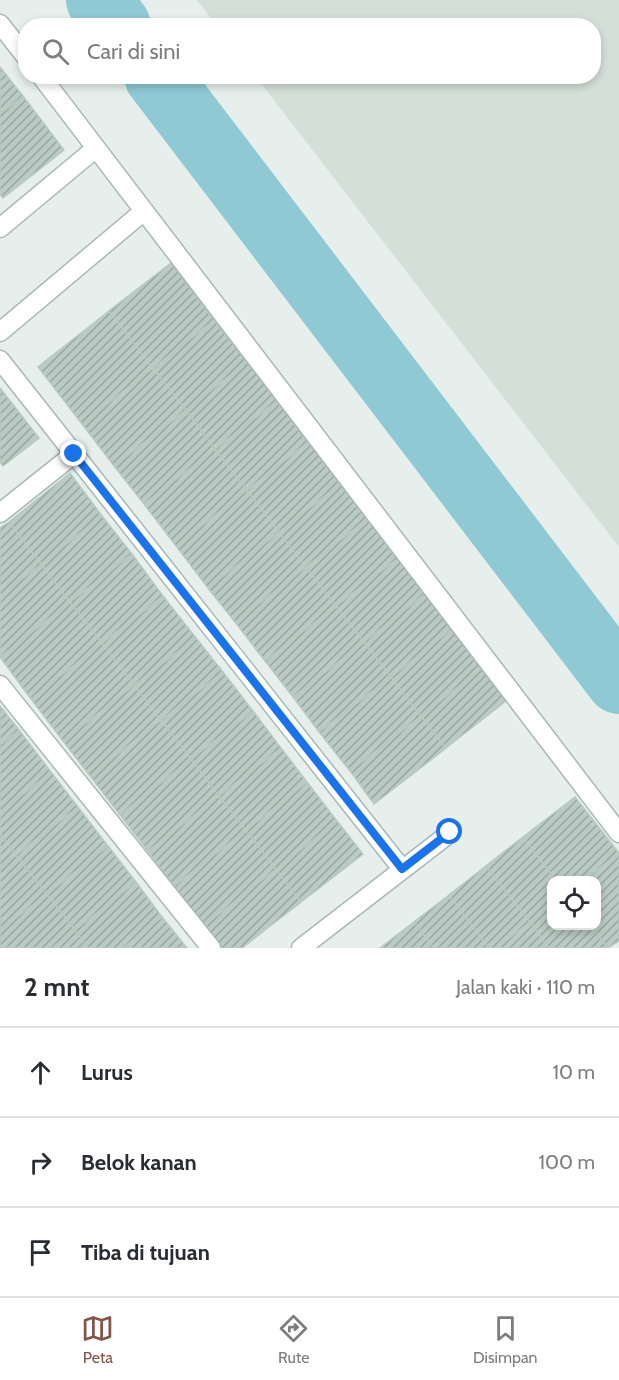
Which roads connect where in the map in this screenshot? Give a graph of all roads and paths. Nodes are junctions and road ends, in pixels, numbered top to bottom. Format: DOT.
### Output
graph roads {
  1 [pos="0,24"];
  2 [pos="18,47"];
  3 [pos="46,84"];
  4 [pos="96,148"];
  5 [pos="144,211"];
  6 [pos="0,228"];
  7 [pos="0,332"];
  8 [pos="0,360"];
  9 [pos="74,454"];
  10 [pos="0,513"];
  11 [pos="0,685"];
  12 [pos="450,832"];
  13 [pos="619,833"];
  14 [pos="402,869"];
  15 [pos="210,948"];
  16 [pos="301,948"];
  1 -- 2 [label="street"];
  3 -- 4 [label="street"];
  4 -- 5 [label="street"];
  4 -- 6 [label="street"];
  5 -- 7 [label="street"];
  5 -- 13 [label="street"];
  8 -- 9 [label="street"];
  9 -- 10 [label="street"];
  9 -- 14 [label="street"];
  11 -- 15 [label="street"];
  12 -- 14 [label="street"];
  14 -- 16 [label="street"];
}
